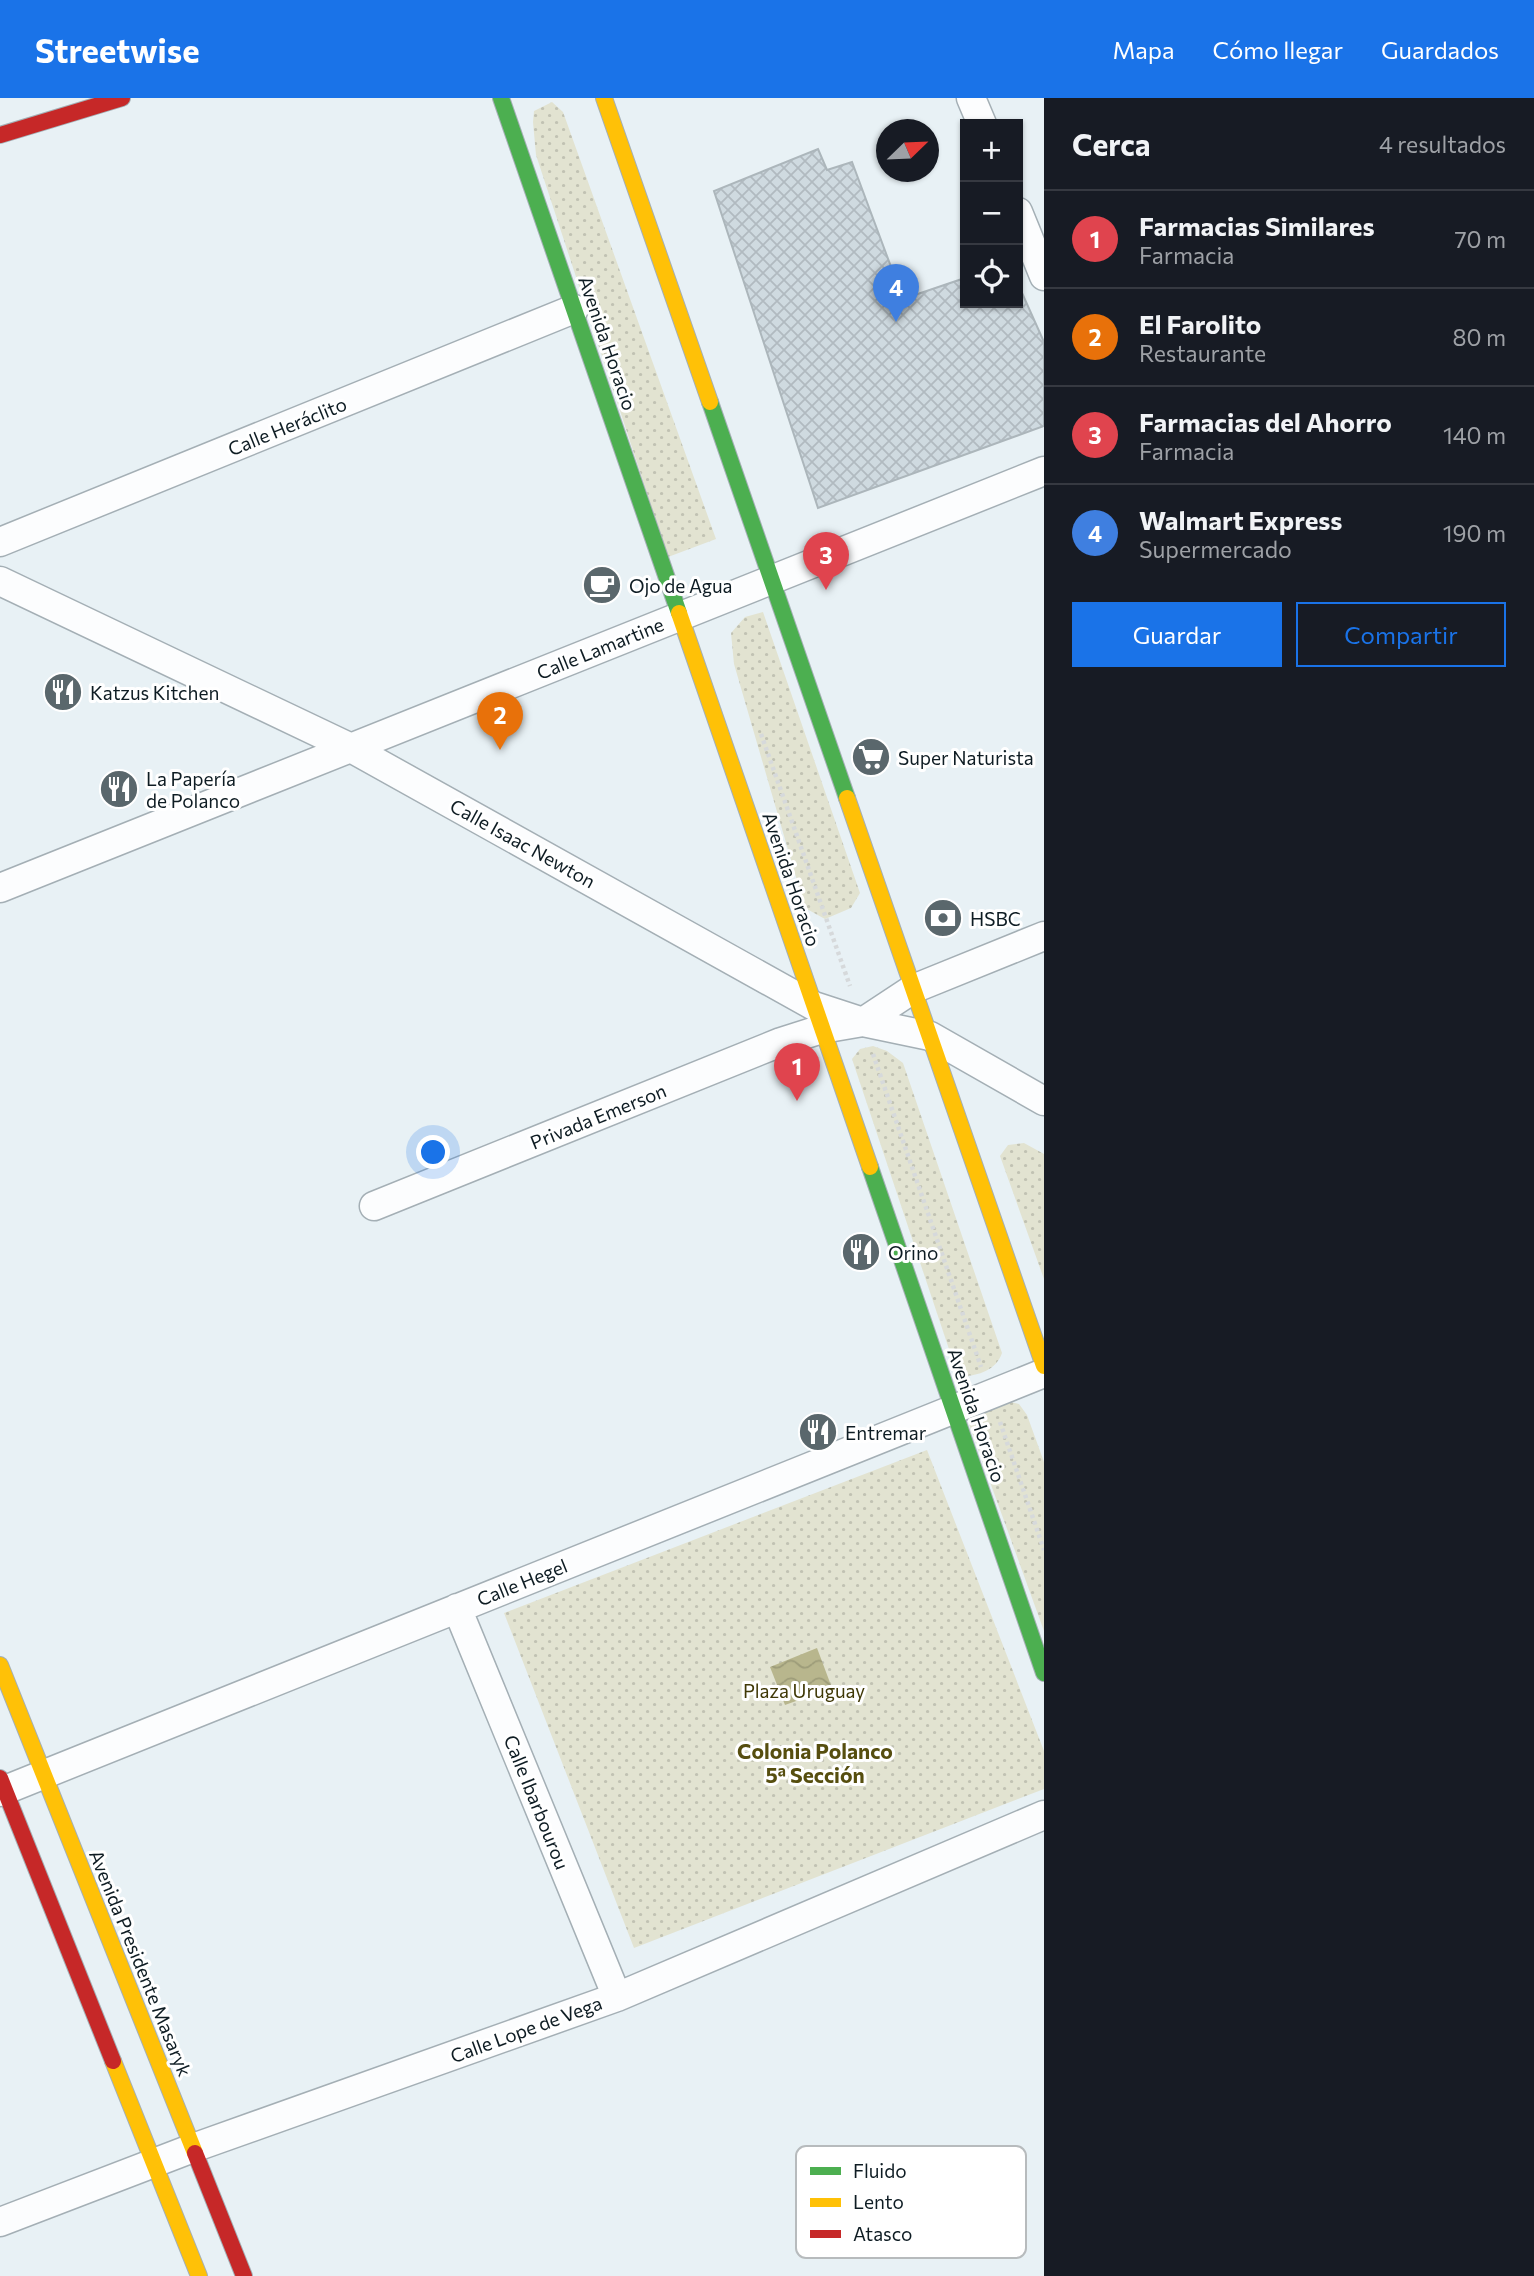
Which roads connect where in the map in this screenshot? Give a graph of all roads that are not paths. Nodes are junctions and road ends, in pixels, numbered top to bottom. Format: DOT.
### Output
graph roads {
  1 [pos="122,98"];
  2 [pos="501,98"];
  3 [pos="519,98"];
  4 [pos="604,98"];
  5 [pos="971,98"];
  6 [pos="980,119"];
  7 [pos="513,133"];
  8 [pos="0,135"];
  9 [pos="1023,224"];
  10 [pos="1044,276"];
  11 [pos="574,309"];
  12 [pos="1044,471"];
  13 [pos="0,542"];
  14 [pos="0,581"];
  15 [pos="771,581"];
  16 [pos="680,616"];
  17 [pos="351,748"];
  18 [pos="0,888"];
  19 [pos="1044,936"];
  20 [pos="913,989"];
  21 [pos="818,1018"];
  22 [pos="863,1022"];
  23 [pos="930,1036"];
  24 [pos="1044,1101"];
  25 [pos="374,1206"];
  26 [pos="1044,1366"];
  27 [pos="1044,1373"];
  28 [pos="953,1409"];
  29 [pos="457,1608"];
  30 [pos="0,1665"];
  31 [pos="1044,1673"];
  32 [pos="44,1774"];
  33 [pos="2,1787"];
  34 [pos="1044,1815"];
  35 [pos="617,1997"];
  36 [pos="193,2148"];
  37 [pos="154,2164"];
  38 [pos="0,2222"];
  39 [pos="199,2276"];
  40 [pos="244,2276"];
  1 -- 8 [label="street"];
  2 -- 7 [label="street, Avenida Horacio"];
  3 -- 7 [label="street"];
  4 -- 15 [label="street"];
  5 -- 6 [label="street"];
  7 -- 11 [label="street, Avenida Horacio"];
  9 -- 10 [label="street"];
  11 -- 13 [label="street, Calle Heráclito"];
  11 -- 16 [label="street, Avenida Horacio"];
  12 -- 15 [label="street, Calle Lamartine"];
  14 -- 17 [label="street, Calle Isaac Newton"];
  15 -- 16 [label="street, Calle Lamartine"];
  15 -- 20 [label="street"];
  16 -- 17 [label="street, Calle Lamartine"];
  16 -- 21 [label="street, Avenida Horacio"];
  17 -- 18 [label="street, Calle Lamartine"];
  17 -- 21 [label="street, Calle Isaac Newton"];
  19 -- 20 [label="street"];
  20 -- 22 [label="street"];
  20 -- 23 [label="street"];
  21 -- 22 [label="street, Calle Isaac Newton"];
  21 -- 25 [label="street, Privada Emerson"];
  21 -- 28 [label="street, Avenida Horacio"];
  22 -- 23 [label="street, Calle Isaac Newton"];
  23 -- 24 [label="street, Calle Isaac Newton"];
  23 -- 26 [label="street"];
  27 -- 28 [label="street, Calle Hegel"];
  28 -- 29 [label="street, Calle Hegel"];
  28 -- 31 [label="street, Avenida Horacio"];
  29 -- 32 [label="street, Calle Hegel"];
  29 -- 35 [label="street, Calle Ibarbourou"];
  30 -- 32 [label="street, Avenida Presidente Masaryk"];
  32 -- 33 [label="street, Calle Hegel"];
  32 -- 36 [label="street, Avenida Presidente Masaryk"];
  33 -- 37 [label="street"];
  34 -- 35 [label="street, Calle Lope de Vega"];
  35 -- 36 [label="street, Calle Lope de Vega"];
  36 -- 37 [label="street, Calle Lope de Vega"];
  36 -- 40 [label="street, Avenida Presidente Masaryk"];
  37 -- 38 [label="street, Calle Lope de Vega"];
  37 -- 39 [label="street"];
}
